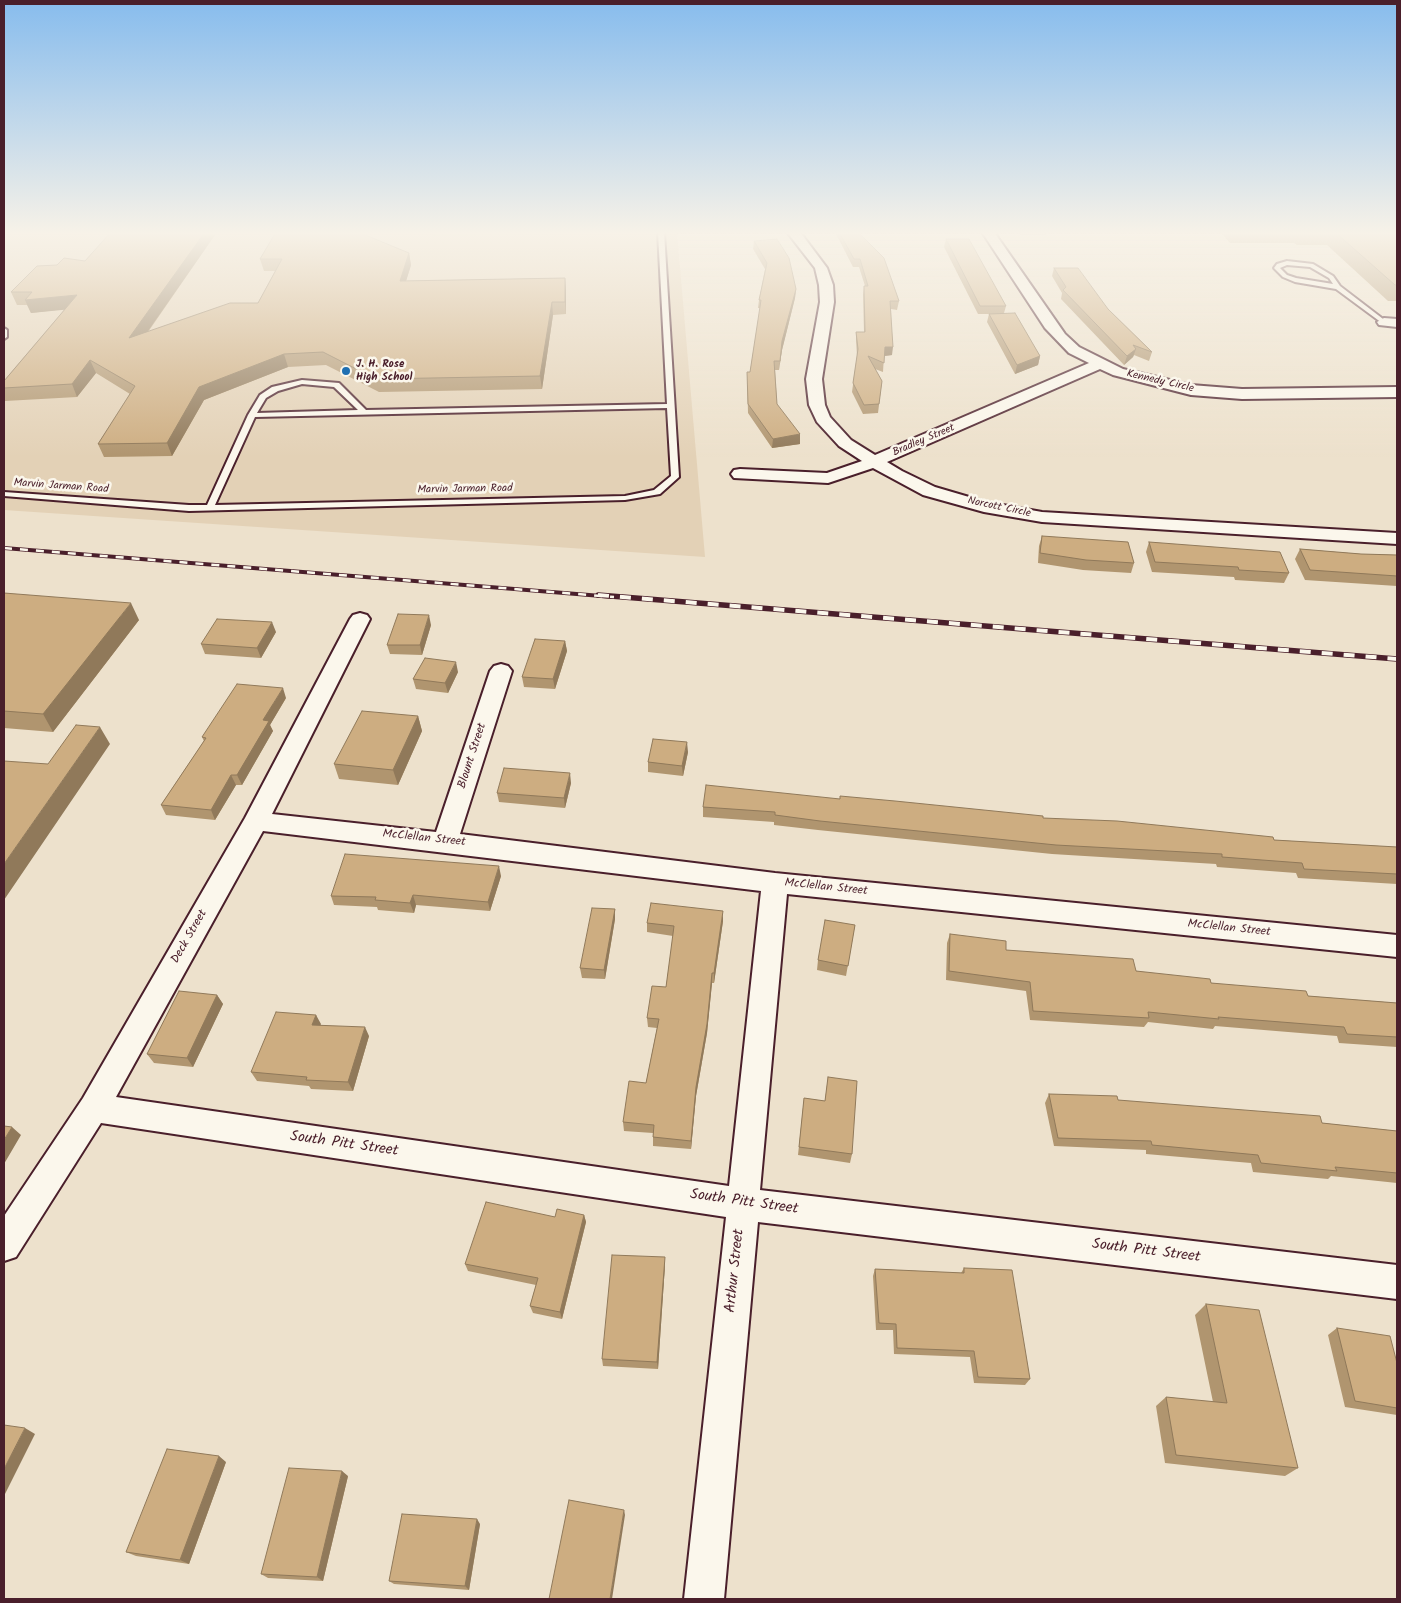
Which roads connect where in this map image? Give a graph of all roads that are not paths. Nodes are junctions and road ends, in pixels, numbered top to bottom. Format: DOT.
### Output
graph roads {
  1 [pos="666,307"];
  2 [pos="826,307"];
  3 [pos="1038,307"];
  4 [pos="1369,307"];
  5 [pos="1391,322"];
  6 [pos="4,330"];
  7 [pos="4,338"];
  8 [pos="1099,364"];
  9 [pos="1397,392"];
  10 [pos="672,406"];
  11 [pos="365,413"];
  12 [pos="252,416"];
  13 [pos="875,462"];
  14 [pos="740,474"];
  15 [pos="4,494"];
  16 [pos="210,507"];
  17 [pos="1397,539"];
  18 [pos="360,619"];
  19 [pos="501,671"];
  20 [pos="256,821"];
  21 [pos="445,842"];
  22 [pos="775,883"];
  23 [pos="1397,946"];
  24 [pos="94,1108"];
  25 [pos="743,1204"];
  26 [pos="4,1245"];
  27 [pos="1397,1282"];
  28 [pos="704,1599"];
  1 -- 10 [label="lane, Marvin Jarman Road"];
  2 -- 13 [label="street, Norcott Circle"];
  3 -- 8 [label="street, Kennedy Circle"];
  4 -- 5 [label="lane"];
  6 -- 7 [label="lane"];
  8 -- 9 [label="street, Kennedy Circle"];
  8 -- 13 [label="street, Bradley Street"];
  10 -- 11 [label="lane"];
  10 -- 16 [label="lane, Marvin Jarman Road"];
  11 -- 12 [label="lane"];
  11 -- 12 [label="lane"];
  12 -- 16 [label="lane"];
  13 -- 14 [label="street, Bradley Street"];
  13 -- 17 [label="street, Norcott Circle"];
  15 -- 16 [label="lane, Marvin Jarman Road"];
  18 -- 20 [label="street, Deck Street"];
  19 -- 21 [label="street, Blount Street"];
  20 -- 21 [label="street, McClellan Street"];
  20 -- 24 [label="street, Deck Street"];
  21 -- 22 [label="street, McClellan Street"];
  22 -- 23 [label="street, McClellan Street"];
  22 -- 25 [label="street, Arthur Street"];
  24 -- 25 [label="street, South Pitt Street"];
  24 -- 26 [label="street, Deck Street"];
  25 -- 27 [label="street, South Pitt Street"];
  25 -- 28 [label="street, Arthur Street"];
}
